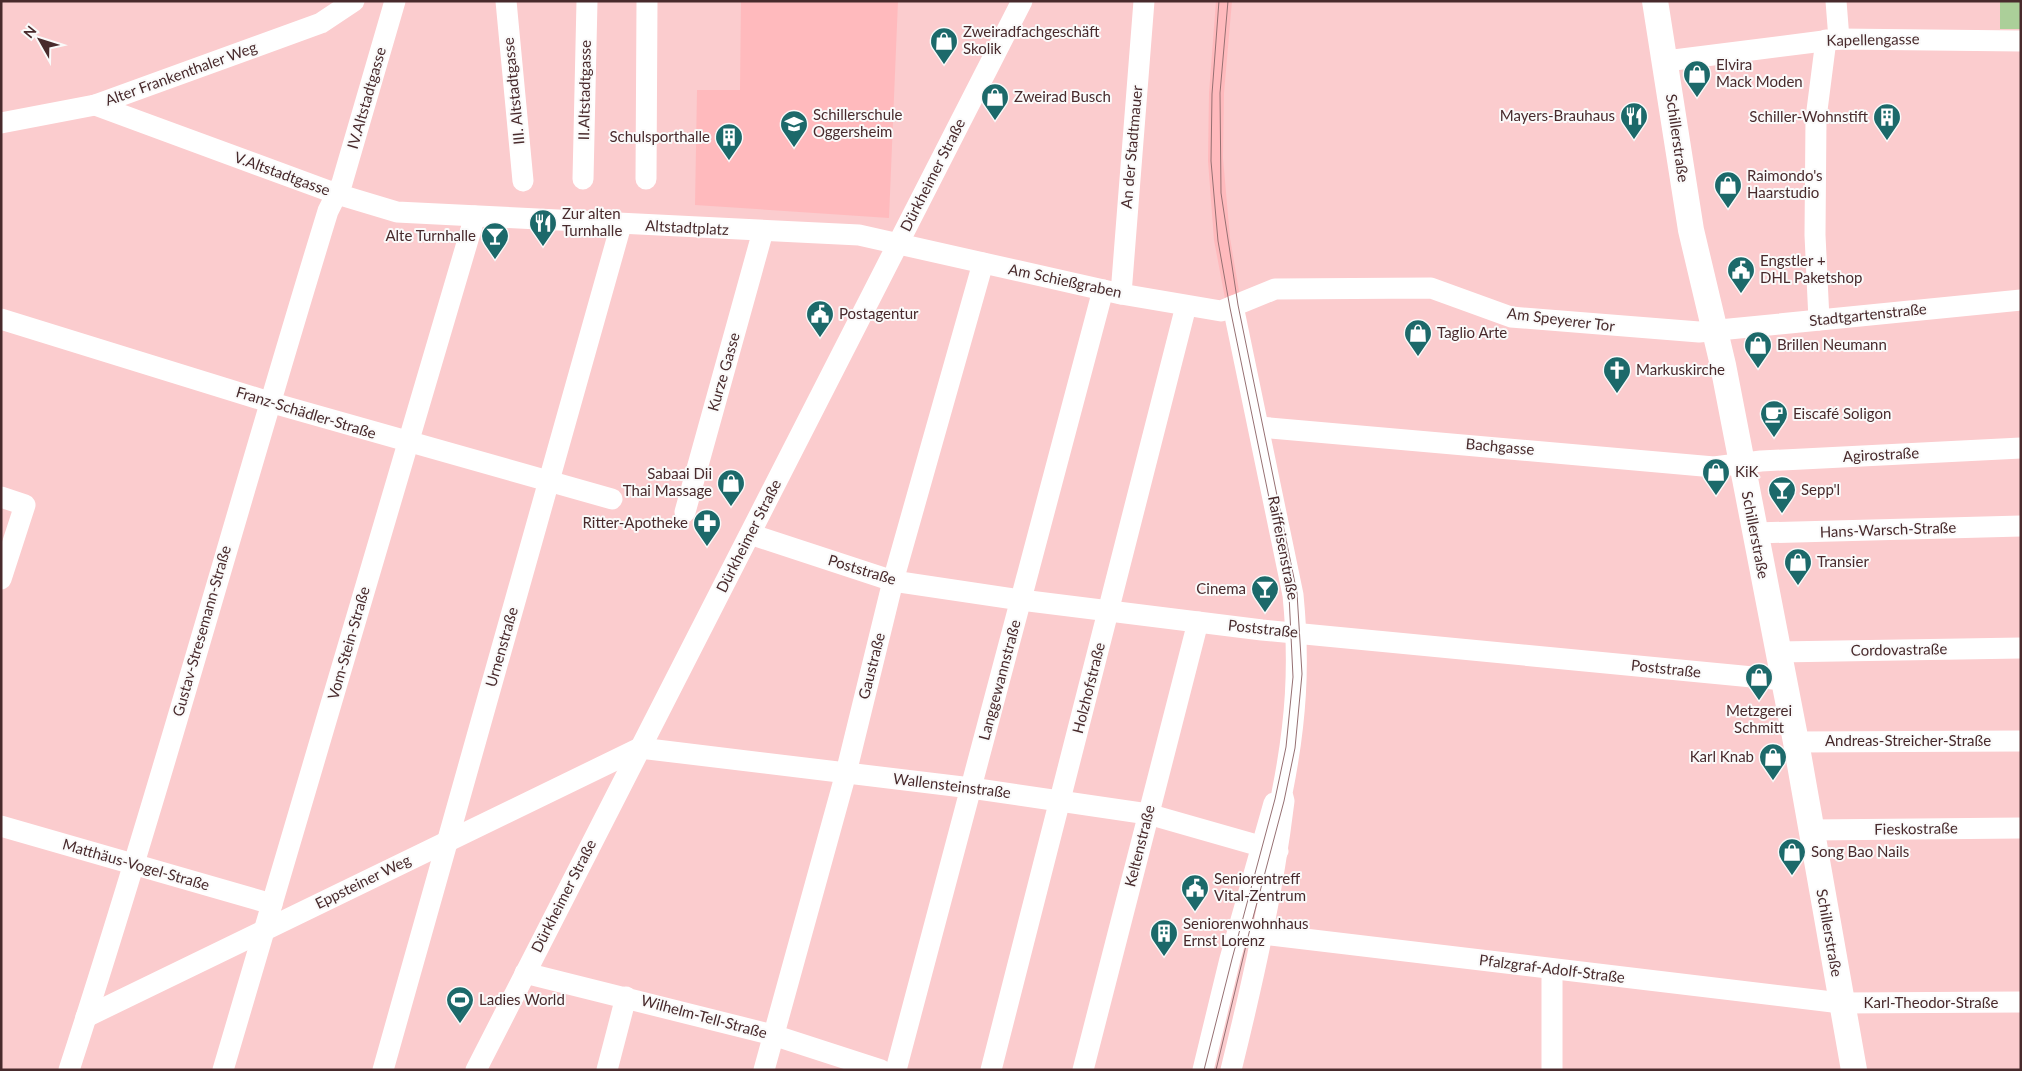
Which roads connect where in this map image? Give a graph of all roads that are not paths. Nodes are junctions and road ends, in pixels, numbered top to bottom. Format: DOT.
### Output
graph roads {
  1 [pos="354,1"];
  2 [pos="395,1"];
  3 [pos="506,1"];
  4 [pos="587,1"];
  5 [pos="647,1"];
  6 [pos="1022,1"];
  7 [pos="1144,1"];
  8 [pos="1655,1"];
  9 [pos="1836,1"];
  10 [pos="1832,39"];
  11 [pos="2021,41"];
  12 [pos="1666,61"];
  13 [pos="94,105"];
  14 [pos="1,123"];
  15 [pos="583,179"];
  16 [pos="646,179"];
  17 [pos="523,181"];
  18 [pos="336,194"];
  19 [pos="474,216"];
  20 [pos="621,225"];
  21 [pos="763,232"];
  22 [pos="898,244"];
  23 [pos="983,263"];
  24 [pos="1112,292"];
  25 [pos="2021,300"];
  26 [pos="1186,306"];
  27 [pos="1233,306"];
  28 [pos="1,319"];
  29 [pos="1819,320"];
  30 [pos="1716,331"];
  31 [pos="269,402"];
  32 [pos="1259,427"];
  33 [pos="408,443"];
  34 [pos="2021,448"];
  35 [pos="1751,462"];
  36 [pos="549,482"];
  37 [pos="1,497"];
  38 [pos="612,499"];
  39 [pos="685,512"];
  40 [pos="2021,526"];
  41 [pos="1764,533"];
  42 [pos="750,534"];
  43 [pos="1,579"];
  44 [pos="893,581"];
  45 [pos="1021,600"];
  46 [pos="1109,610"];
  47 [pos="1198,622"];
  48 [pos="1297,633"];
  49 [pos="2021,648"];
  50 [pos="1786,652"];
  51 [pos="1784,680"];
  52 [pos="2021,741"];
  53 [pos="1796,742"];
  54 [pos="640,748"];
  55 [pos="846,773"];
  56 [pos="971,788"];
  57 [pos="1061,801"];
  58 [pos="1148,814"];
  59 [pos="1,826"];
  60 [pos="2021,828"];
  61 [pos="1811,830"];
  62 [pos="446,842"];
  63 [pos="1269,849"];
  64 [pos="133,865"];
  65 [pos="272,904"];
  66 [pos="264,931"];
  67 [pos="1238,931"];
  68 [pos="1263,935"];
  69 [pos="1552,969"];
  70 [pos="525,972"];
  71 [pos="626,997"];
  72 [pos="2021,1002"];
  73 [pos="1841,1004"];
  74 [pos="86,1017"];
  75 [pos="773,1036"];
  76 [pos="69,1070"];
  77 [pos="223,1070"];
  78 [pos="383,1070"];
  79 [pos="476,1070"];
  80 [pos="607,1070"];
  81 [pos="764,1070"];
  82 [pos="880,1070"];
  83 [pos="896,1070"];
  84 [pos="991,1070"];
  85 [pos="1083,1070"];
  86 [pos="1203,1070"];
  87 [pos="1231,1070"];
  88 [pos="1552,1070"];
  89 [pos="1854,1070"];
  1 -- 13 [label="street, Alter Frankenthaler Weg"];
  2 -- 18 [label="street, IV.Altstadtgasse"];
  3 -- 17 [label="street, III. Altstadtgasse"];
  4 -- 15 [label="street, II.Altstadtgasse"];
  5 -- 16 [label="street"];
  6 -- 22 [label="street, Dürkheimer Straße"];
  7 -- 24 [label="street, An der Stadtmauer"];
  8 -- 12 [label="street, Schillerstraße"];
  9 -- 10 [label="street"];
  10 -- 11 [label="street, Kapellengasse"];
  10 -- 12 [label="street, Kapellengasse"];
  10 -- 29 [label="street"];
  12 -- 30 [label="street, Schillerstraße"];
  13 -- 14 [label="street, Alter Frankenthaler Weg"];
  13 -- 18 [label="street, V.Altstadtgasse"];
  18 -- 19 [label="street, V.Altstadtgasse"];
  18 -- 31 [label="street, Gustav-Stresemann-Straße"];
  19 -- 20 [label="street, Altstadtplatz"];
  19 -- 33 [label="street, Vom-Stein-Straße"];
  20 -- 21 [label="street, Altstadtplatz"];
  20 -- 36 [label="street, Urnenstraße"];
  21 -- 22 [label="street, Altstadtplatz"];
  21 -- 39 [label="street, Kurze Gasse"];
  22 -- 23 [label="street, Am Schießgraben"];
  22 -- 42 [label="street, Dürkheimer Straße"];
  23 -- 24 [label="street, Am Schießgraben"];
  23 -- 44 [label="street, Gaustraße"];
  24 -- 26 [label="street, Am Schießgraben"];
  24 -- 45 [label="street, Langgewannstraße"];
  25 -- 29 [label="street, Stadtgartenstraße"];
  26 -- 27 [label="street, Am Schießgraben"];
  26 -- 46 [label="street, Holzhofstraße"];
  27 -- 30 [label="street, Am Speyerer Tor"];
  27 -- 32 [label="street, Raiffeisenstraße"];
  28 -- 31 [label="street, Franz-Schädler-Straße"];
  29 -- 30 [label="street, Stadtgartenstraße"];
  30 -- 35 [label="street, Schillerstraße"];
  31 -- 33 [label="street, Franz-Schädler-Straße"];
  31 -- 64 [label="street, Gustav-Stresemann-Straße"];
  32 -- 35 [label="street, Bachgasse"];
  32 -- 48 [label="street, Raiffeisenstraße"];
  33 -- 36 [label="street, Franz-Schädler-Straße"];
  33 -- 65 [label="street, Vom-Stein-Straße"];
  34 -- 35 [label="street, Agirostraße"];
  35 -- 41 [label="street, Schillerstraße"];
  36 -- 38 [label="street, Franz-Schädler-Straße"];
  36 -- 62 [label="street, Urnenstraße"];
  37 -- 43 [label="street"];
  40 -- 41 [label="street, Hans-Warsch-Straße"];
  41 -- 50 [label="street, Schillerstraße"];
  42 -- 44 [label="street, Poststraße"];
  42 -- 54 [label="street, Dürkheimer Straße"];
  44 -- 45 [label="street, Poststraße"];
  44 -- 55 [label="street, Gaustraße"];
  45 -- 46 [label="street, Poststraße"];
  45 -- 56 [label="street, Langgewannstraße"];
  46 -- 47 [label="street, Poststraße"];
  46 -- 57 [label="street, Holzhofstraße"];
  47 -- 48 [label="street, Poststraße"];
  47 -- 58 [label="street, Keltenstraße"];
  48 -- 51 [label="street, Poststraße"];
  48 -- 63 [label="street, Raiffeisenstraße"];
  49 -- 50 [label="street, Cordovastraße"];
  50 -- 51 [label="street, Schillerstraße"];
  51 -- 53 [label="street, Schillerstraße"];
  52 -- 53 [label="street, Andreas-Streicher-Straße"];
  53 -- 61 [label="street, Schillerstraße"];
  54 -- 55 [label="street, Wallensteinstraße"];
  54 -- 62 [label="street, Eppsteiner Weg"];
  54 -- 70 [label="street, Dürkheimer Straße"];
  55 -- 56 [label="street, Wallensteinstraße"];
  55 -- 75 [label="street, Gaustraße"];
  56 -- 57 [label="street, Wallensteinstraße"];
  56 -- 83 [label="street, Langgewannstraße"];
  57 -- 58 [label="street, Wallensteinstraße"];
  57 -- 84 [label="street, Holzhofstraße"];
  58 -- 63 [label="street, Wallensteinstraße"];
  58 -- 85 [label="street, Keltenstraße"];
  59 -- 64 [label="street, Matthäus-Vogel-Straße"];
  60 -- 61 [label="street, Fieskostraße"];
  61 -- 73 [label="street, Schillerstraße"];
  62 -- 66 [label="street, Eppsteiner Weg"];
  62 -- 78 [label="street, Urnenstraße"];
  63 -- 67 [label="street, Raiffeisenstraße"];
  63 -- 68 [label="street, Raiffeisenstraße"];
  64 -- 65 [label="street, Matthäus-Vogel-Straße"];
  64 -- 74 [label="street, Gustav-Stresemann-Straße"];
  65 -- 66 [label="street, Vom-Stein-Straße"];
  66 -- 74 [label="street, Eppsteiner Weg"];
  66 -- 77 [label="street, Vom-Stein-Straße"];
  67 -- 68 [label="street, Pfalzgraf-Adolf-Straße"];
  67 -- 86 [label="street, Raiffeisenstraße"];
  68 -- 69 [label="street, Pfalzgraf-Adolf-Straße"];
  68 -- 87 [label="street, Raiffeisenstraße"];
  69 -- 73 [label="street, Pfalzgraf-Adolf-Straße"];
  69 -- 88 [label="street"];
  70 -- 71 [label="street, Wilhelm-Tell-Straße"];
  70 -- 79 [label="street, Dürkheimer Straße"];
  71 -- 75 [label="street, Wilhelm-Tell-Straße"];
  71 -- 80 [label="street"];
  72 -- 73 [label="street, Karl-Theodor-Straße"];
  73 -- 89 [label="street, Schillerstraße"];
  74 -- 76 [label="street, Gustav-Stresemann-Straße"];
  75 -- 81 [label="street, Gaustraße"];
  75 -- 82 [label="street, Wilhelm-Tell-Straße"];
}
